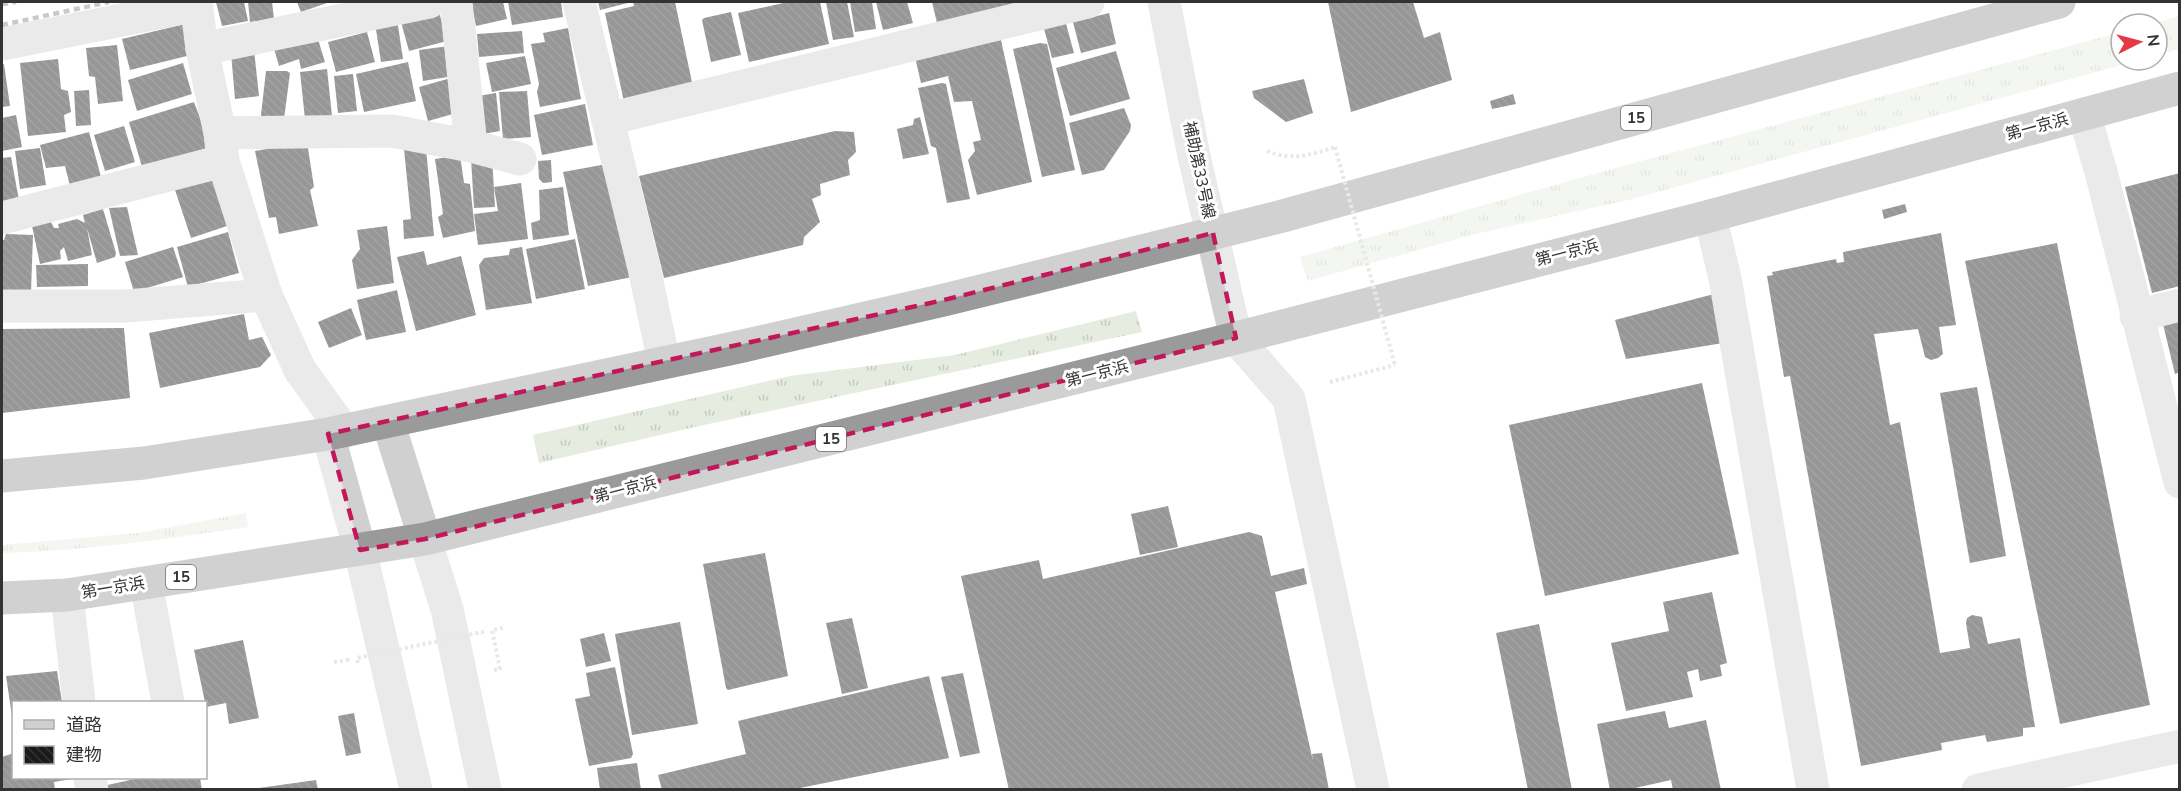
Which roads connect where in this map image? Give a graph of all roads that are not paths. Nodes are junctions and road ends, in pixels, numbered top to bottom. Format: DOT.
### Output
graph roads {
  1 [pos="429,2"];
  2 [pos="456,2"];
  3 [pos="579,2"];
  4 [pos="1088,2"];
  5 [pos="1164,2"];
  6 [pos="2059,2"];
  7 [pos="196,3"];
  8 [pos="2003,8"];
  9 [pos="2,44"];
  10 [pos="202,49"];
  11 [pos="2180,88"];
  12 [pos="2084,114"];
  13 [pos="608,119"];
  14 [pos="471,146"];
  15 [pos="221,147"];
  16 [pos="520,159"];
  17 [pos="1710,216"];
  18 [pos="2,218"];
  19 [pos="1213,233"];
  20 [pos="266,295"];
  21 [pos="2180,305"];
  22 [pos="2,306"];
  23 [pos="2136,316"];
  24 [pos="1236,338"];
  25 [pos="664,362"];
  26 [pos="388,422"];
  27 [pos="336,432"];
  28 [pos="2,476"];
  29 [pos="2180,482"];
  30 [pos="425,539"];
  31 [pos="360,550"];
  32 [pos="146,583"];
  33 [pos="67,595"];
  34 [pos="2,598"];
  35 [pos="78,701"];
  36 [pos="168,701"];
  37 [pos="2180,746"];
  38 [pos="416,789"];
  39 [pos="485,789"];
  40 [pos="1373,789"];
  41 [pos="1813,789"];
  42 [pos="1978,789"];
  1 -- 10 [label="street"];
  2 -- 14 [label="street"];
  3 -- 13 [label="street"];
  4 -- 13 [label="street"];
  5 -- 19 [label="street, 補助第33号線"];
  6 -- 8 [label="highway, 15"];
  7 -- 9 [label="street"];
  7 -- 10 [label="street"];
  8 -- 19 [label="highway, 15"];
  10 -- 15 [label="street"];
  11 -- 12 [label="highway, 第一京浜 / 15"];
  12 -- 17 [label="highway, 第一京浜 / 15"];
  12 -- 23 [label="street"];
  13 -- 25 [label="street"];
  14 -- 15 [label="street"];
  14 -- 16 [label="street"];
  15 -- 18 [label="street"];
  15 -- 20 [label="street"];
  17 -- 24 [label="highway, 第一京浜 / 15"];
  17 -- 41 [label="street"];
  19 -- 24 [label="street, 補助第33号線"];
  19 -- 25 [label="highway, 15"];
  20 -- 22 [label="street"];
  20 -- 27 [label="street"];
  21 -- 23 [label="street"];
  23 -- 29 [label="street"];
  24 -- 30 [label="highway, 第一京浜 / 15"];
  24 -- 40 [label="street"];
  25 -- 26 [label="highway, 15"];
  26 -- 27 [label="highway, 15"];
  26 -- 30 [label="street"];
  27 -- 28 [label="highway, 15"];
  27 -- 31 [label="street"];
  30 -- 31 [label="highway, 第一京浜 / 15"];
  30 -- 39 [label="street"];
  31 -- 32 [label="highway, 第一京浜 / 15"];
  31 -- 38 [label="street"];
  32 -- 33 [label="highway, 第一京浜 / 15"];
  32 -- 36 [label="street"];
  33 -- 34 [label="highway, 第一京浜 / 15"];
  33 -- 35 [label="street"];
  37 -- 42 [label="street"];
}
